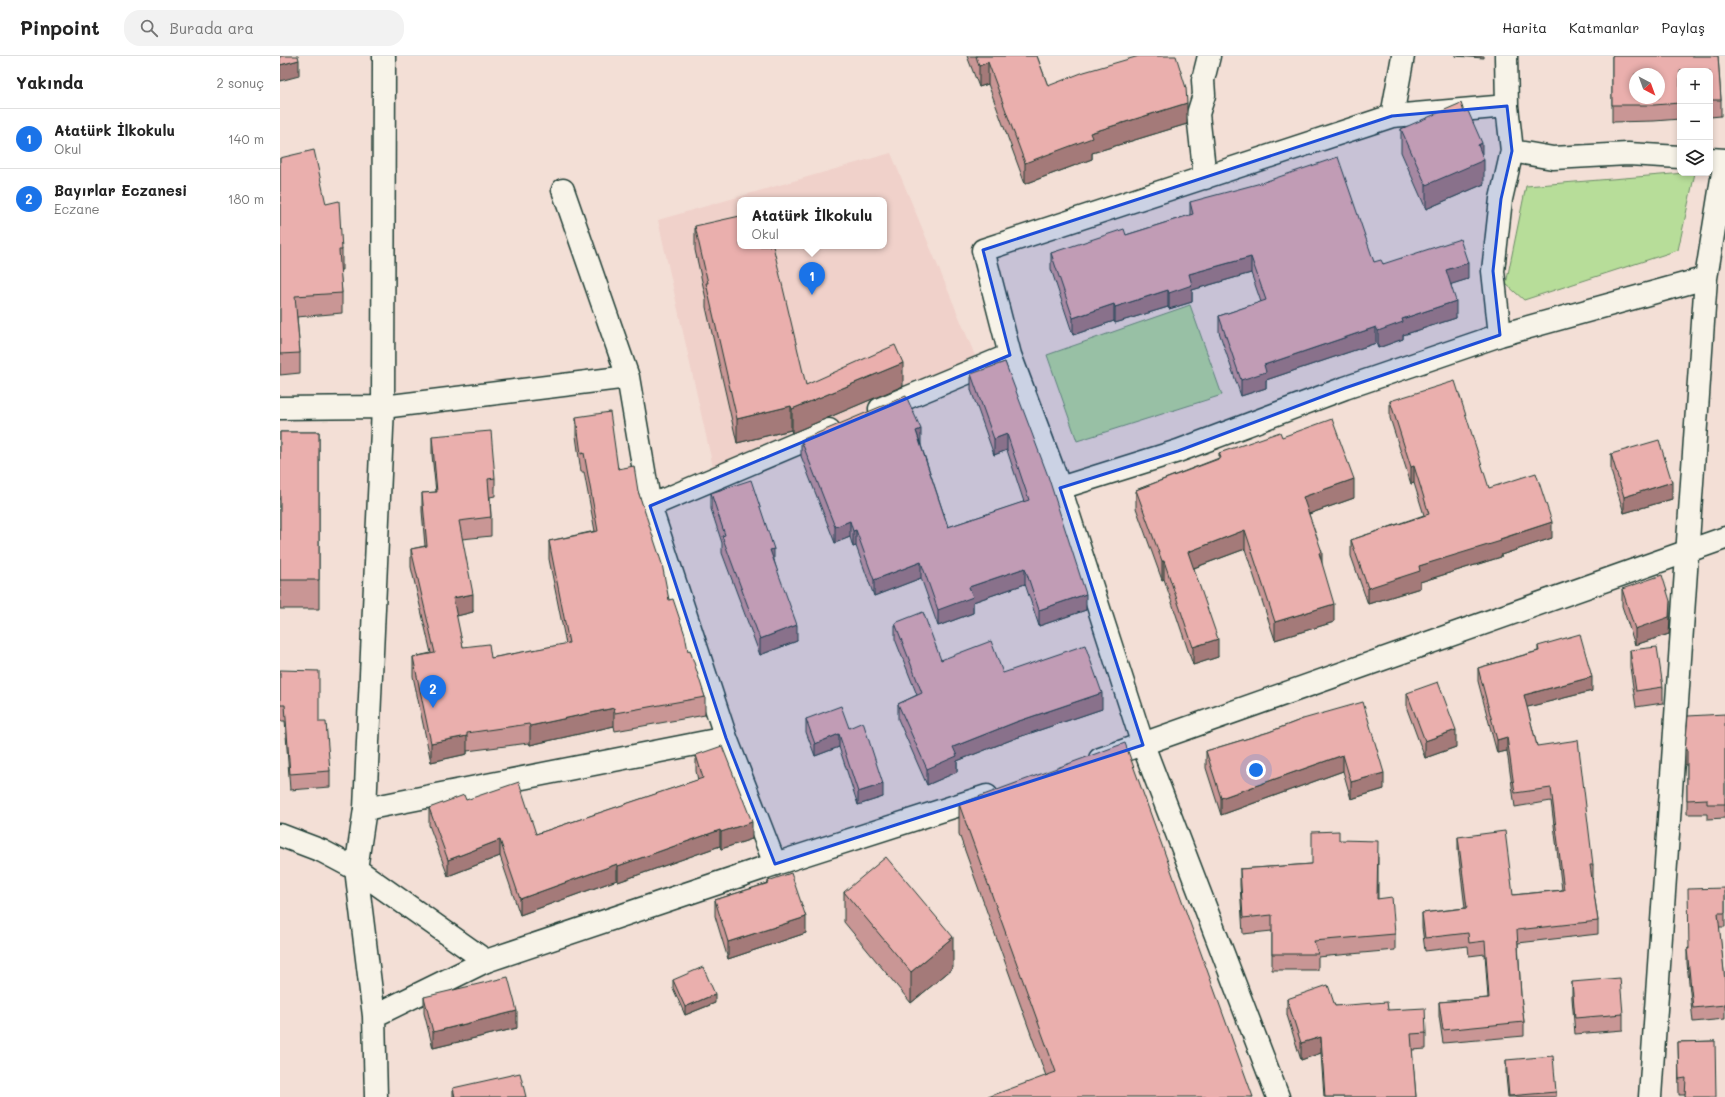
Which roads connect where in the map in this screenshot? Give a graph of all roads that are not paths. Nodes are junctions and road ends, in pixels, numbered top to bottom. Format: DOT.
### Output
graph roads {
  1 [pos="384,56"];
  2 [pos="1209,56"];
  3 [pos="1402,56"];
  4 [pos="1506,56"];
  5 [pos="1507,106"];
  6 [pos="1392,116"];
  7 [pos="1512,151"];
  8 [pos="1677,157"];
  9 [pos="1725,158"];
  10 [pos="1713,159"];
  11 [pos="1205,178"];
  12 [pos="563,190"];
  13 [pos="1706,278"];
  14 [pos="1500,335"];
  15 [pos="1010,355"];
  16 [pos="628,377"];
  17 [pos="383,407"];
  18 [pos="280,408"];
  19 [pos="1060,488"];
  20 [pos="650,506"];
  21 [pos="1725,538"];
  22 [pos="1687,551"];
  23 [pos="726,738"];
  24 [pos="1143,745"];
  25 [pos="1084,764"];
  26 [pos="1004,790"];
  27 [pos="365,809"];
  28 [pos="280,835"];
  29 [pos="775,864"];
  30 [pos="356,869"];
  31 [pos="486,961"];
  32 [pos="374,1016"];
  33 [pos="376,1097"];
  34 [pos="1278,1097"];
  35 [pos="1650,1097"];
  1 -- 17 [label="street"];
  2 -- 11 [label="street"];
  3 -- 6 [label="street"];
  4 -- 5 [label="street"];
  5 -- 6 [label="street"];
  5 -- 7 [label="street"];
  6 -- 11 [label="street"];
  7 -- 8 [label="street"];
  7 -- 14 [label="street"];
  9 -- 10 [label="street"];
  9 -- 13 [label="street"];
  11 -- 15 [label="street"];
  12 -- 16 [label="street"];
  13 -- 14 [label="street"];
  13 -- 22 [label="street"];
  14 -- 19 [label="street"];
  15 -- 19 [label="street"];
  15 -- 20 [label="street"];
  16 -- 17 [label="street"];
  16 -- 20 [label="street"];
  17 -- 18 [label="street"];
  17 -- 27 [label="street"];
  19 -- 24 [label="street"];
  20 -- 23 [label="street"];
  21 -- 22 [label="street"];
  22 -- 24 [label="street"];
  22 -- 35 [label="street"];
  23 -- 27 [label="street"];
  23 -- 29 [label="street"];
  24 -- 25 [label="street"];
  24 -- 34 [label="street"];
  26 -- 29 [label="street"];
  27 -- 30 [label="street"];
  28 -- 30 [label="street"];
  29 -- 31 [label="street"];
  30 -- 31 [label="street"];
  30 -- 32 [label="street"];
  31 -- 32 [label="street"];
  32 -- 33 [label="street"];
}
